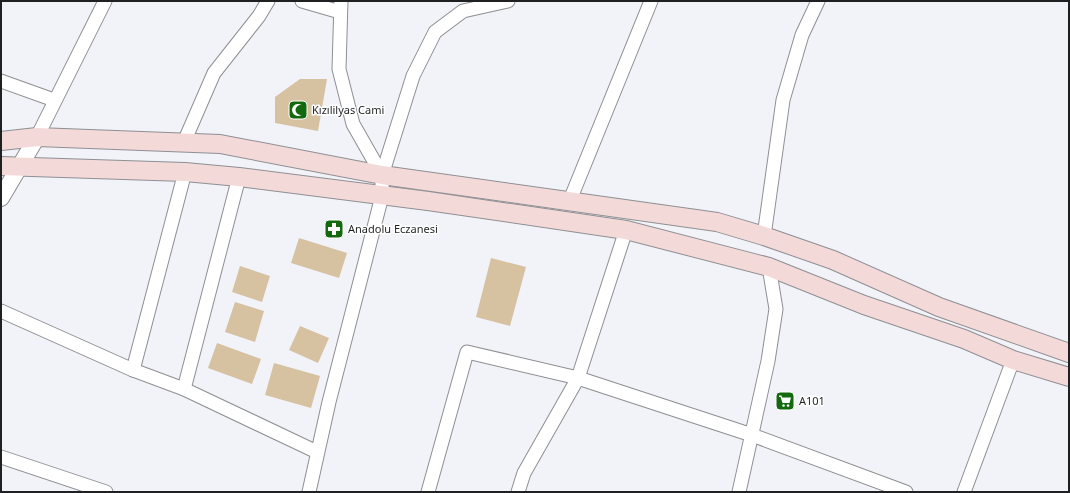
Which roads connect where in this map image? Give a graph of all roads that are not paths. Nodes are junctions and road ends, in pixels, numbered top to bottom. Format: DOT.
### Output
graph roads {
  1 [pos="104,1"];
  2 [pos="268,1"];
  3 [pos="302,1"];
  4 [pos="508,1"];
  5 [pos="651,1"];
  6 [pos="818,1"];
  7 [pos="340,6"];
  8 [pos="1,80"];
  9 [pos="54,100"];
  10 [pos="37,137"];
  11 [pos="1,141"];
  12 [pos="184,142"];
  13 [pos="1,166"];
  14 [pos="19,166"];
  15 [pos="185,172"];
  16 [pos="382,175"];
  17 [pos="239,177"];
  18 [pos="382,196"];
  19 [pos="1,198"];
  20 [pos="570,200"];
  21 [pos="626,230"];
  22 [pos="764,236"];
  23 [pos="769,267"];
  24 [pos="1,311"];
  25 [pos="1069,353"];
  26 [pos="1013,360"];
  27 [pos="134,370"];
  28 [pos="1069,377"];
  29 [pos="578,378"];
  30 [pos="184,388"];
  31 [pos="752,435"];
  32 [pos="318,452"];
  33 [pos="1,457"];
  34 [pos="106,492"];
  35 [pos="309,492"];
  36 [pos="428,492"];
  37 [pos="518,492"];
  38 [pos="739,492"];
  39 [pos="906,492"];
  40 [pos="964,492"];
  1 -- 9 [label="street"];
  2 -- 12 [label="street"];
  3 -- 7 [label="street"];
  4 -- 16 [label="street"];
  5 -- 20 [label="street"];
  6 -- 22 [label="street"];
  7 -- 16 [label="street"];
  8 -- 9 [label="street"];
  9 -- 10 [label="street"];
  10 -- 11 [label="main road"];
  10 -- 12 [label="main road"];
  10 -- 14 [label="street"];
  12 -- 16 [label="main road"];
  13 -- 14 [label="main road"];
  14 -- 15 [label="main road"];
  14 -- 19 [label="street"];
  15 -- 17 [label="main road"];
  15 -- 27 [label="street"];
  16 -- 18 [label="street"];
  16 -- 20 [label="main road"];
  17 -- 18 [label="main road"];
  17 -- 30 [label="street"];
  18 -- 21 [label="main road"];
  18 -- 32 [label="street"];
  20 -- 22 [label="main road"];
  21 -- 23 [label="main road"];
  21 -- 29 [label="street"];
  22 -- 23 [label="main road"];
  22 -- 25 [label="main road"];
  23 -- 26 [label="main road"];
  23 -- 31 [label="street"];
  24 -- 27 [label="street"];
  26 -- 28 [label="main road"];
  26 -- 40 [label="street"];
  27 -- 30 [label="street"];
  29 -- 31 [label="street"];
  29 -- 36 [label="street"];
  29 -- 37 [label="street"];
  30 -- 32 [label="street"];
  31 -- 38 [label="street"];
  31 -- 39 [label="street"];
  32 -- 35 [label="street"];
  33 -- 34 [label="street"];
}
